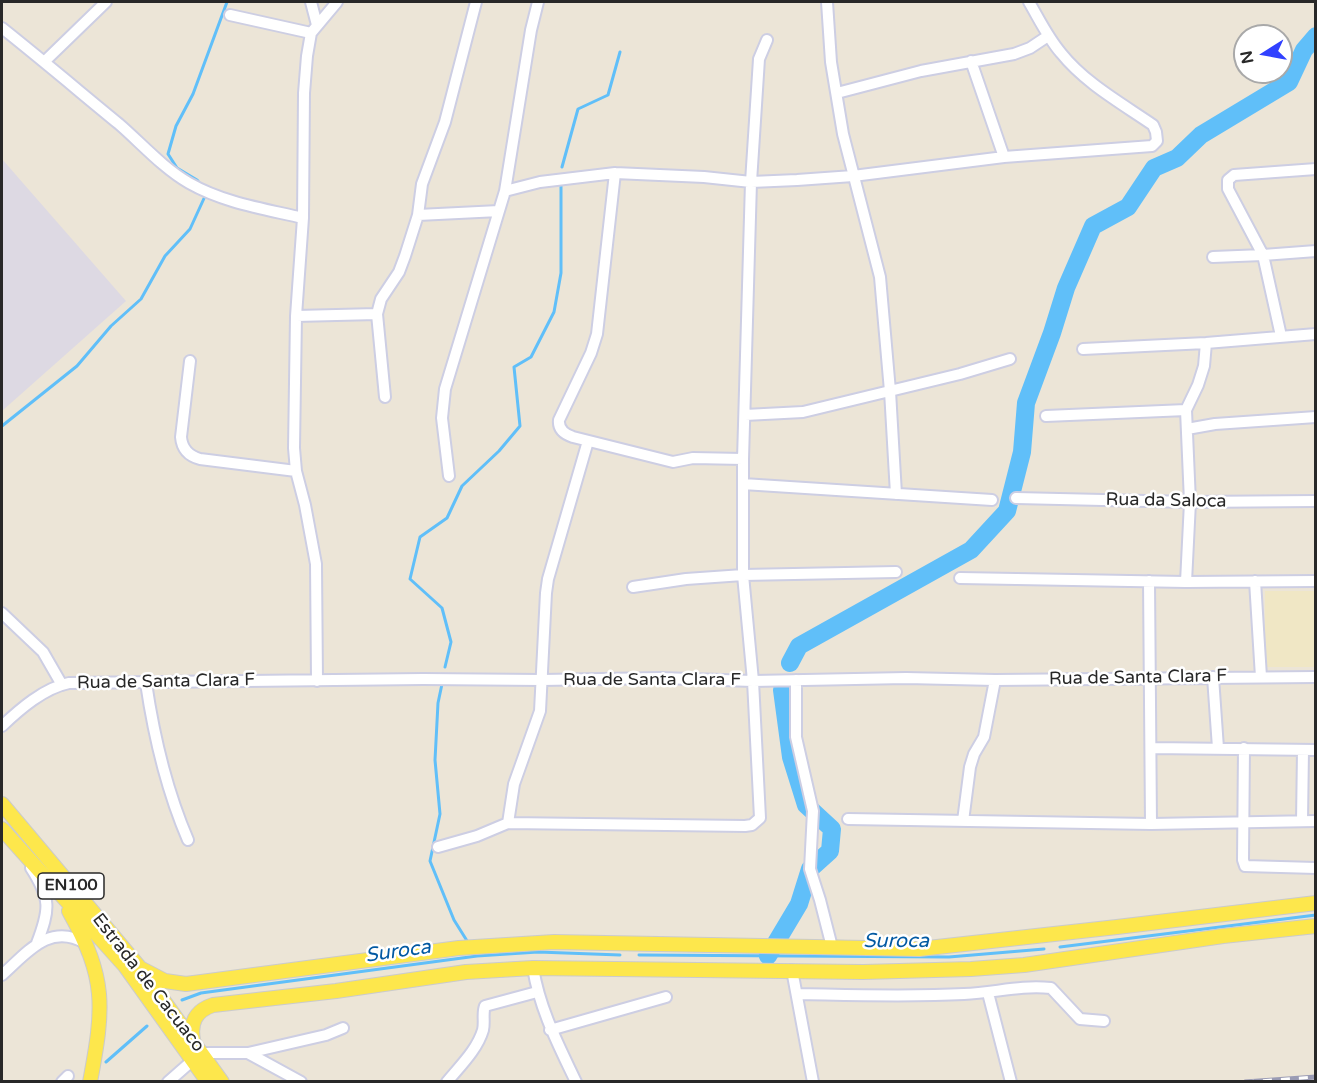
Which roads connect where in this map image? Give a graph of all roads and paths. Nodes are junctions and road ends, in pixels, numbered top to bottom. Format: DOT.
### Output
graph roads {
  1 [pos="106,2"];
  2 [pos="311,2"];
  3 [pos="338,2"];
  4 [pos="476,2"];
  5 [pos="538,2"];
  6 [pos="827,2"];
  7 [pos="1029,2"];
  8 [pos="230,15"];
  9 [pos="2,28"];
  10 [pos="314,29"];
  11 [pos="1048,36"];
  12 [pos="767,40"];
  13 [pos="971,61"];
  14 [pos="44,62"];
  15 [pos="837,93"];
  16 [pos="1004,157"];
  17 [pos="1316,169"];
  18 [pos="615,172"];
  19 [pos="853,176"];
  20 [pos="751,182"];
  21 [pos="505,191"];
  22 [pos="499,211"];
  23 [pos="418,215"];
  24 [pos="303,218"];
  25 [pos="1316,251"];
  26 [pos="1263,255"];
  27 [pos="1213,257"];
  28 [pos="377,314"];
  29 [pos="296,316"];
  30 [pos="1316,334"];
  31 [pos="1281,336"];
  32 [pos="1206,343"];
  33 [pos="1083,350"];
  34 [pos="1010,359"];
  35 [pos="190,362"];
  36 [pos="890,391"];
  37 [pos="385,397"];
  38 [pos="1186,410"];
  39 [pos="745,415"];
  40 [pos="1046,416"];
  41 [pos="1316,417"];
  42 [pos="1187,429"];
  43 [pos="588,441"];
  44 [pos="743,459"];
  45 [pos="296,471"];
  46 [pos="449,476"];
  47 [pos="743,484"];
  48 [pos="896,494"];
  49 [pos="1016,498"];
  50 [pos="992,500"];
  51 [pos="1316,501"];
  52 [pos="1190,502"];
  53 [pos="896,572"];
  54 [pos="743,575"];
  55 [pos="960,578"];
  56 [pos="1149,581"];
  57 [pos="1255,581"];
  58 [pos="1316,581"];
  59 [pos="1186,582"];
  60 [pos="633,587"];
  61 [pos="2,613"];
  62 [pos="1213,676"];
  63 [pos="1261,677"];
  64 [pos="1316,677"];
  65 [pos="1151,678"];
  66 [pos="542,680"];
  67 [pos="796,680"];
  68 [pos="995,680"];
  69 [pos="317,681"];
  70 [pos="753,681"];
  71 [pos="146,682"];
  72 [pos="62,685"];
  73 [pos="2,726"];
  74 [pos="1152,748"];
  75 [pos="1218,748"];
  76 [pos="1244,748"];
  77 [pos="1303,750"];
  78 [pos="1316,750"];
  79 [pos="2,804"];
  80 [pos="848,819"];
  81 [pos="963,821"];
  82 [pos="1302,821"];
  83 [pos="1316,821"];
  84 [pos="1244,822"];
  85 [pos="508,823"];
  86 [pos="1151,824"];
  87 [pos="2,829"];
  88 [pos="188,840"];
  89 [pos="438,847"];
  90 [pos="22,854"];
  91 [pos="1316,868"];
  92 [pos="56,890"];
  93 [pos="1316,903"];
  94 [pos="1316,926"];
  95 [pos="1052,934"];
  96 [pos="37,943"];
  97 [pos="85,943"];
  98 [pos="631,944"];
  99 [pos="832,947"];
  100 [pos="1057,960"];
  101 [pos="140,968"];
  102 [pos="533,969"];
  103 [pos="631,969"];
  104 [pos="792,970"];
  105 [pos="2,975"];
  106 [pos="537,992"];
  107 [pos="988,993"];
  108 [pos="798,994"];
  109 [pos="666,997"];
  110 [pos="159,1003"];
  111 [pos="170,1018"];
  112 [pos="1104,1021"];
  113 [pos="343,1028"];
  114 [pos="550,1030"];
  115 [pos="194,1040"];
  116 [pos="248,1053"];
  117 [pos="197,1057"];
  118 [pos="90,1082"];
  119 [pos="168,1082"];
  120 [pos="208,1082"];
  121 [pos="222,1082"];
  122 [pos="301,1082"];
  123 [pos="447,1082"];
  124 [pos="576,1082"];
  125 [pos="813,1082"];
  126 [pos="1011,1082"];
  1 -- 14 [label="street"];
  2 -- 10 [label="street"];
  3 -- 10 [label="street"];
  4 -- 23 [label="street"];
  5 -- 21 [label="street"];
  6 -- 15 [label="street"];
  7 -- 11 [label="street"];
  8 -- 10 [label="street"];
  9 -- 14 [label="street"];
  10 -- 24 [label="street"];
  11 -- 13 [label="street"];
  11 -- 16 [label="street"];
  12 -- 20 [label="street"];
  13 -- 15 [label="street"];
  13 -- 16 [label="street"];
  14 -- 24 [label="street"];
  15 -- 19 [label="street"];
  16 -- 19 [label="street"];
  17 -- 26 [label="street"];
  18 -- 20 [label="street"];
  18 -- 21 [label="street"];
  18 -- 43 [label="street"];
  19 -- 20 [label="street"];
  19 -- 36 [label="street"];
  20 -- 39 [label="street"];
  21 -- 22 [label="street"];
  22 -- 23 [label="street"];
  22 -- 46 [label="street"];
  23 -- 28 [label="street"];
  24 -- 29 [label="street"];
  25 -- 26 [label="street"];
  26 -- 27 [label="street"];
  26 -- 31 [label="street"];
  28 -- 29 [label="street"];
  28 -- 37 [label="street"];
  29 -- 45 [label="street"];
  30 -- 31 [label="street"];
  31 -- 32 [label="street"];
  32 -- 33 [label="street"];
  32 -- 38 [label="street"];
  34 -- 36 [label="street"];
  35 -- 45 [label="street"];
  36 -- 39 [label="street"];
  36 -- 48 [label="street"];
  38 -- 40 [label="street"];
  38 -- 42 [label="street"];
  39 -- 44 [label="street"];
  41 -- 42 [label="street"];
  42 -- 52 [label="street"];
  43 -- 44 [label="street"];
  43 -- 66 [label="street"];
  44 -- 47 [label="street"];
  45 -- 69 [label="street"];
  47 -- 48 [label="street"];
  47 -- 54 [label="street"];
  48 -- 50 [label="street"];
  49 -- 52 [label="street, Rua da Saloca"];
  51 -- 52 [label="street, Rua da Saloca"];
  52 -- 59 [label="street"];
  53 -- 54 [label="street"];
  54 -- 60 [label="street"];
  54 -- 70 [label="street"];
  55 -- 56 [label="street"];
  56 -- 59 [label="street"];
  56 -- 65 [label="street"];
  57 -- 58 [label="street"];
  57 -- 59 [label="street"];
  57 -- 63 [label="street"];
  61 -- 72 [label="street"];
  62 -- 63 [label="street, Rua de Santa Clara F"];
  62 -- 65 [label="street, Rua de Santa Clara F"];
  62 -- 75 [label="street"];
  63 -- 64 [label="street, Rua de Santa Clara F"];
  65 -- 68 [label="street, Rua de Santa Clara F"];
  65 -- 74 [label="street"];
  66 -- 69 [label="street, Rua de Santa Clara F"];
  66 -- 70 [label="street, Rua de Santa Clara F"];
  66 -- 85 [label="street"];
  67 -- 68 [label="street, Rua de Santa Clara F"];
  67 -- 70 [label="street, Rua de Santa Clara F"];
  67 -- 99 [label="street"];
  68 -- 81 [label="street"];
  69 -- 71 [label="street, Rua de Santa Clara F"];
  70 -- 85 [label="street"];
  71 -- 72 [label="street, Rua de Santa Clara F"];
  71 -- 88 [label="street"];
  72 -- 73 [label="street, Rua de Santa Clara F"];
  74 -- 75 [label="street"];
  74 -- 86 [label="street"];
  75 -- 76 [label="street"];
  76 -- 77 [label="street"];
  76 -- 84 [label="street"];
  77 -- 78 [label="street"];
  77 -- 82 [label="street"];
  79 -- 101 [label="main road, Estrada de Cacuaco / EN100"];
  80 -- 81 [label="street"];
  81 -- 86 [label="street"];
  82 -- 83 [label="street"];
  82 -- 84 [label="street"];
  84 -- 86 [label="street"];
  84 -- 91 [label="street"];
  85 -- 89 [label="street"];
  87 -- 90 [label="main road, Estrada de Cacuaco / EN100"];
  90 -- 92 [label="main road, Estrada de Cacuaco"];
  90 -- 96 [label="street"];
  92 -- 97 [label="main road, Estrada de Cacuaco / EN100"];
  92 -- 110 [label="main road, Estrada de Cacuaco"];
  93 -- 95 [label="main road"];
  94 -- 100 [label="main road"];
  95 -- 99 [label="main road"];
  95 -- 100 [label="main road"];
  96 -- 97 [label="street"];
  96 -- 105 [label="street"];
  97 -- 118 [label="main road, Estrada de Cacuaco / EN100"];
  98 -- 99 [label="main road"];
  98 -- 101 [label="main road"];
  98 -- 103 [label="main road"];
  100 -- 104 [label="main road"];
  101 -- 110 [label="main road, Estrada de Cacuaco / EN100"];
  102 -- 103 [label="main road"];
  102 -- 106 [label="street"];
  102 -- 115 [label="main road"];
  103 -- 104 [label="main road"];
  104 -- 108 [label="street"];
  106 -- 114 [label="street"];
  106 -- 123 [label="street"];
  107 -- 108 [label="street"];
  107 -- 112 [label="street"];
  107 -- 126 [label="street"];
  108 -- 125 [label="street"];
  109 -- 114 [label="street"];
  110 -- 111 [label="main road, Estrada de Cacuaco"];
  111 -- 115 [label="main road, Estrada de Cacuaco"];
  111 -- 117 [label="main road, Estrada de Cacuaco"];
  113 -- 116 [label="street"];
  114 -- 124 [label="street"];
  115 -- 117 [label="main road, Estrada de Cacuaco"];
  116 -- 117 [label="street"];
  116 -- 122 [label="street"];
  117 -- 119 [label="street"];
  117 -- 120 [label="main road, Estrada de Cacuaco"];
  117 -- 121 [label="main road, Estrada de Cacuaco"];
}
